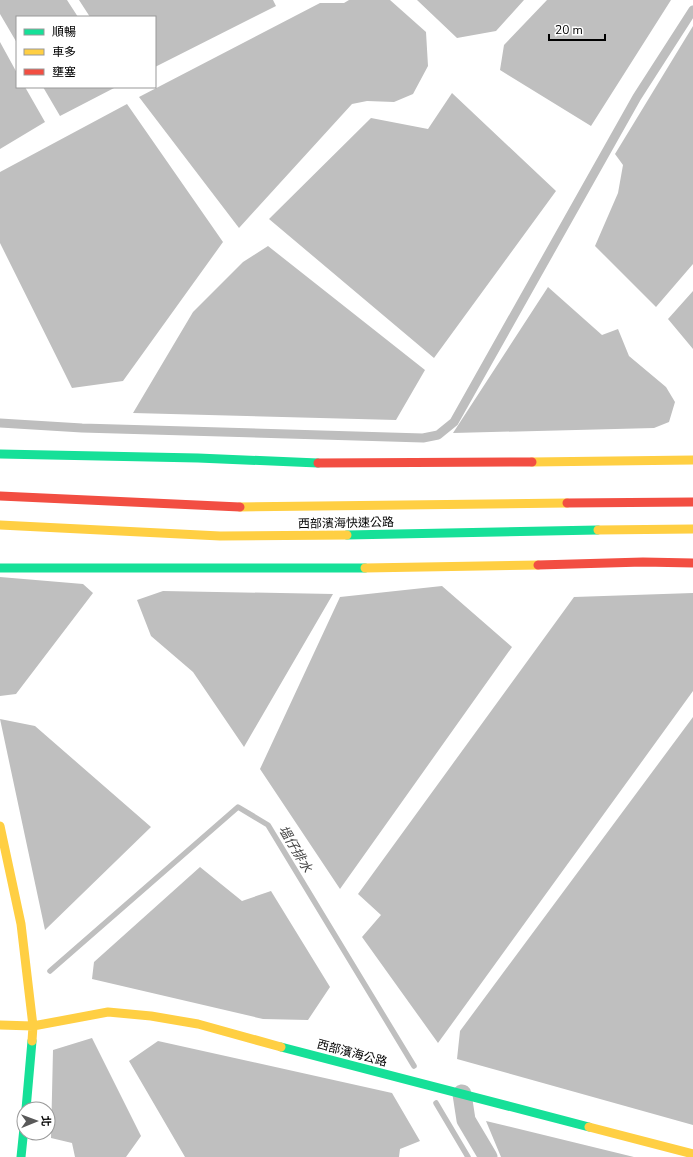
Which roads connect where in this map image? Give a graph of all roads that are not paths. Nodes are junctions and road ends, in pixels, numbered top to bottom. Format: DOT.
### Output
graph roads {
  1 [pos="693,10"];
  2 [pos="0,423"];
  3 [pos="0,454"];
  4 [pos="693,460"];
  5 [pos="0,496"];
  6 [pos="693,502"];
  7 [pos="0,525"];
  8 [pos="693,529"];
  9 [pos="693,563"];
  10 [pos="0,568"];
  11 [pos="0,826"];
  12 [pos="0,1025"];
  13 [pos="33,1026"];
  14 [pos="462,1094"];
  15 [pos="27,1101"];
  16 [pos="23,1141"];
  17 [pos="693,1154"];
  18 [pos="21,1157"];
  19 [pos="488,1157"];
  1 -- 2 [label="lane"];
  3 -- 4 [label="main road"];
  5 -- 6 [label="main road, 西部濱海快速公路"];
  7 -- 8 [label="main road, 西部濱海快速公路"];
  9 -- 10 [label="main road"];
  11 -- 13 [label="main road"];
  12 -- 13 [label="main road, 西部濱海公路"];
  13 -- 14 [label="main road, 西部濱海公路"];
  13 -- 15 [label="main road"];
  14 -- 17 [label="main road, 西部濱海公路"];
  14 -- 19 [label="street"];
  16 -- 18 [label="main road"];
}
